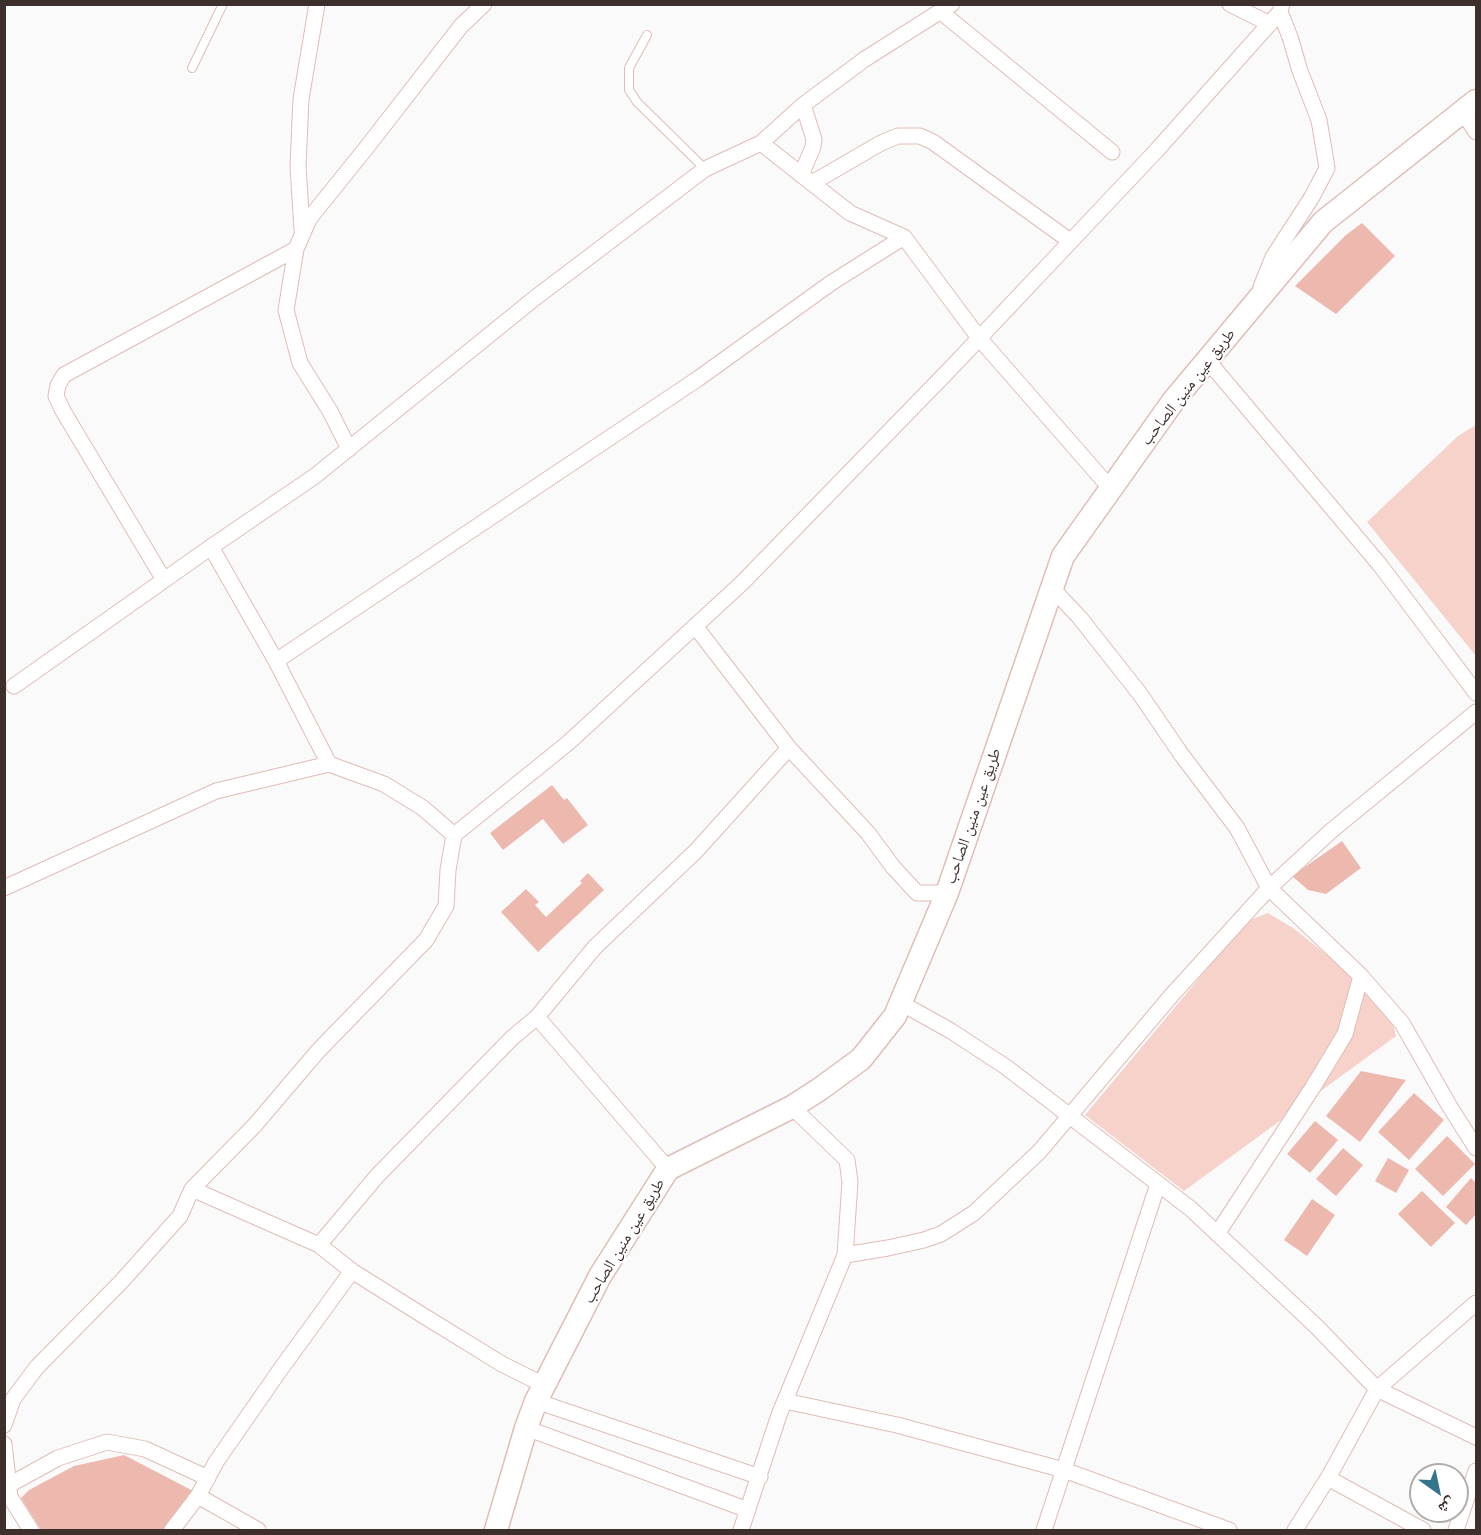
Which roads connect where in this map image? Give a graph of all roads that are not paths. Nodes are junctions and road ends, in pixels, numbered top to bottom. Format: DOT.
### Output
graph roads {
  1 [pos="223,4"];
  2 [pos="317,4"];
  3 [pos="484,4"];
  4 [pos="1230,4"];
  5 [pos="947,8"];
  6 [pos="1277,14"];
  7 [pos="647,35"];
  8 [pos="192,68"];
  9 [pos="803,105"];
  10 [pos="1470,107"];
  11 [pos="1476,132"];
  12 [pos="761,143"];
  13 [pos="1112,152"];
  14 [pos="705,169"];
  15 [pos="806,179"];
  16 [pos="303,233"];
  17 [pos="904,237"];
  18 [pos="1070,241"];
  19 [pos="296,249"];
  20 [pos="1254,304"];
  21 [pos="979,338"];
  22 [pos="1208,361"];
  23 [pos="349,449"];
  24 [pos="1111,489"];
  25 [pos="211,547"];
  26 [pos="164,580"];
  27 [pos="1052,588"];
  28 [pos="695,626"];
  29 [pos="276,661"];
  30 [pos="14,686"];
  31 [pos="1476,693"];
  32 [pos="1476,712"];
  33 [pos="789,748"];
  34 [pos="329,764"];
  35 [pos="454,835"];
  36 [pos="4,888"];
  37 [pos="1269,888"];
  38 [pos="947,893"];
  39 [pos="1361,976"];
  40 [pos="901,1003"];
  41 [pos="537,1017"];
  42 [pos="792,1107"];
  43 [pos="1070,1118"];
  44 [pos="1476,1148"];
  45 [pos="668,1169"];
  46 [pos="1158,1185"];
  47 [pos="192,1189"];
  48 [pos="1217,1234"];
  49 [pos="319,1245"];
  50 [pos="845,1255"];
  51 [pos="352,1271"];
  52 [pos="1476,1303"];
  53 [pos="1377,1389"];
  54 [pos="540,1393"];
  55 [pos="785,1401"];
  56 [pos="4,1425"];
  57 [pos="526,1428"];
  58 [pos="1476,1437"];
  59 [pos="4,1444"];
  60 [pos="1064,1470"];
  61 [pos="1476,1471"];
  62 [pos="760,1477"];
  63 [pos="208,1478"];
  64 [pos="1328,1478"];
  65 [pos="9,1485"];
  66 [pos="198,1496"];
  67 [pos="748,1510"];
  68 [pos="31,1530"];
  69 [pos="172,1530"];
  70 [pos="258,1530"];
  71 [pos="496,1530"];
  72 [pos="741,1530"];
  73 [pos="1044,1530"];
  74 [pos="1229,1530"];
  75 [pos="1295,1530"];
  76 [pos="1423,1530"];
  77 [pos="1456,1530"];
  1 -- 8 [label="lane"];
  2 -- 16 [label="street"];
  3 -- 16 [label="street"];
  4 -- 6 [label="street"];
  5 -- 9 [label="street"];
  5 -- 13 [label="street"];
  6 -- 18 [label="street"];
  6 -- 20 [label="street"];
  7 -- 14 [label="lane"];
  9 -- 12 [label="street"];
  9 -- 15 [label="street"];
  10 -- 11 [label="street"];
  10 -- 20 [label="main road, طريق عين منين الصاحب"];
  12 -- 14 [label="street"];
  12 -- 15 [label="street"];
  14 -- 23 [label="street"];
  15 -- 17 [label="street"];
  15 -- 18 [label="street"];
  16 -- 19 [label="street"];
  17 -- 21 [label="street"];
  17 -- 29 [label="street"];
  18 -- 21 [label="street"];
  19 -- 23 [label="street"];
  19 -- 26 [label="street"];
  20 -- 22 [label="main road, طريق عين منين الصاحب"];
  21 -- 24 [label="street"];
  21 -- 28 [label="street"];
  22 -- 24 [label="main road, طريق عين منين الصاحب"];
  22 -- 31 [label="street"];
  23 -- 25 [label="street"];
  24 -- 27 [label="main road, طريق عين منين الصاحب"];
  25 -- 26 [label="street"];
  25 -- 29 [label="street"];
  26 -- 30 [label="street"];
  27 -- 37 [label="street"];
  27 -- 38 [label="main road, طريق عين منين الصاحب"];
  28 -- 33 [label="street"];
  28 -- 35 [label="street"];
  29 -- 34 [label="street"];
  32 -- 37 [label="street"];
  33 -- 38 [label="street"];
  33 -- 41 [label="street"];
  34 -- 35 [label="street"];
  34 -- 36 [label="street"];
  35 -- 47 [label="street"];
  37 -- 39 [label="street"];
  37 -- 43 [label="street"];
  38 -- 40 [label="main road, طريق عين منين الصاحب"];
  39 -- 44 [label="street"];
  39 -- 48 [label="street"];
  40 -- 42 [label="main road, طريق عين منين الصاحب"];
  40 -- 43 [label="street"];
  41 -- 45 [label="street"];
  41 -- 49 [label="street"];
  42 -- 45 [label="main road, طريق عين منين الصاحب"];
  42 -- 50 [label="street"];
  43 -- 46 [label="street"];
  43 -- 50 [label="street"];
  45 -- 54 [label="main road, طريق عين منين الصاحب"];
  46 -- 48 [label="street"];
  46 -- 60 [label="street"];
  47 -- 49 [label="street"];
  47 -- 56 [label="street"];
  48 -- 53 [label="street"];
  49 -- 51 [label="street"];
  50 -- 55 [label="street"];
  51 -- 54 [label="street"];
  51 -- 63 [label="street"];
  52 -- 53 [label="street"];
  53 -- 58 [label="street"];
  53 -- 64 [label="street"];
  54 -- 57 [label="main road, طريق عين منين الصاحب"];
  54 -- 62 [label="street"];
  55 -- 60 [label="street"];
  55 -- 62 [label="street"];
  57 -- 67 [label="street"];
  57 -- 71 [label="main road, طريق عين منين الصاحب"];
  59 -- 65 [label="street"];
  60 -- 73 [label="street"];
  60 -- 74 [label="street"];
  61 -- 77 [label="street"];
  62 -- 67 [label="street"];
  63 -- 65 [label="street"];
  63 -- 66 [label="street"];
  64 -- 75 [label="street"];
  64 -- 76 [label="street"];
  65 -- 68 [label="street"];
  66 -- 69 [label="street"];
  66 -- 70 [label="street"];
  67 -- 72 [label="street"];
}
